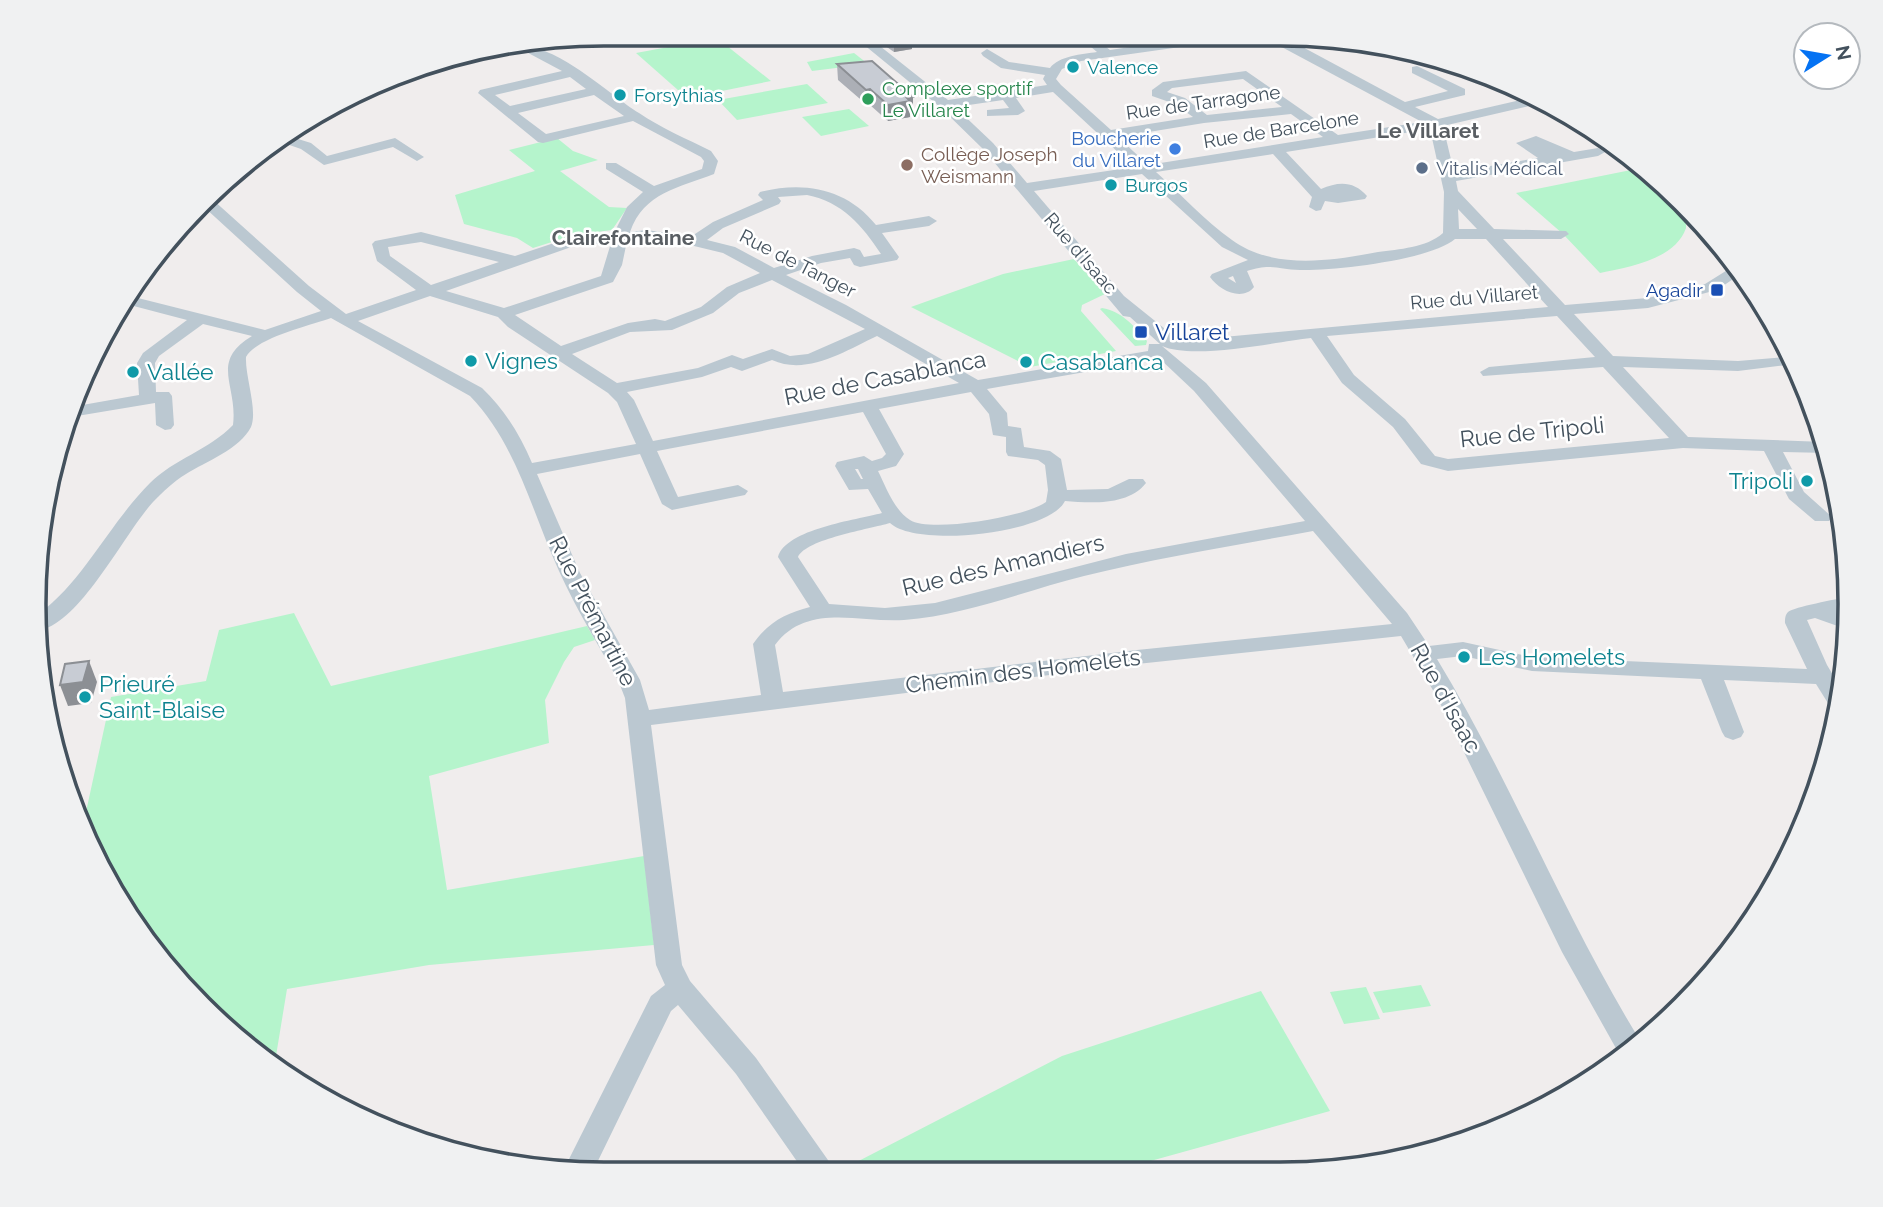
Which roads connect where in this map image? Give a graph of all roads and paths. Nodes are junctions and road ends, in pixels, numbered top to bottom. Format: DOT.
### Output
graph roads {
  1 [pos="872,46"];
  2 [pos="1097,46"];
  3 [pos="1162,46"];
  4 [pos="1287,46"];
  5 [pos="529,50"];
  6 [pos="987,53"];
  7 [pos="1108,54"];
  8 [pos="1417,70"];
  9 [pos="1052,72"];
  10 [pos="572,73"];
  11 [pos="1435,79"];
  12 [pos="1056,88"];
  13 [pos="597,90"];
  14 [pos="1006,95"];
  15 [pos="1441,96"];
  16 [pos="1526,103"];
  17 [pos="945,104"];
  18 [pos="1405,106"];
  19 [pos="1294,110"];
  20 [pos="508,111"];
  21 [pos="992,114"];
  22 [pos="635,117"];
  23 [pos="1203,119"];
  24 [pos="1436,124"];
  25 [pos="1108,135"];
  26 [pos="1336,140"];
  27 [pos="291,141"];
  28 [pos="1276,149"];
  29 [pos="1598,152"];
  30 [pos="1572,156"];
  31 [pos="417,157"];
  32 [pos="1552,160"];
  33 [pos="611,166"];
  34 [pos="1145,170"];
  35 [pos="1449,185"];
  36 [pos="1025,188"];
  37 [pos="651,190"];
  38 [pos="1318,201"];
  39 [pos="212,206"];
  40 [pos="929,221"];
  41 [pos="874,230"];
  42 [pos="1451,234"];
  43 [pos="1490,234"];
  44 [pos="1561,234"];
  45 [pos="620,236"];
  46 [pos="695,241"];
  47 [pos="1261,260"];
  48 [pos="514,261"];
  49 [pos="1239,271"];
  50 [pos="774,274"];
  51 [pos="1729,274"];
  52 [pos="427,290"];
  53 [pos="133,304"];
  54 [pos="1560,311"];
  55 [pos="504,313"];
  56 [pos="338,316"];
  57 [pos="202,317"];
  58 [pos="878,330"];
  59 [pos="1316,332"];
  60 [pos="266,335"];
  61 [pos="567,349"];
  62 [pos="1169,350"];
  63 [pos="1607,361"];
  64 [pos="1781,361"];
  65 [pos="1489,372"];
  66 [pos="976,386"];
  67 [pos="614,389"];
  68 [pos="148,399"];
  69 [pos="868,406"];
  70 [pos="80,411"];
  71 [pos="165,425"];
  72 [pos="1683,442"];
  73 [pos="1770,445"];
  74 [pos="648,447"];
  75 [pos="1815,447"];
  76 [pos="528,470"];
  77 [pos="1136,484"];
  78 [pos="738,491"];
  79 [pos="1057,495"];
  80 [pos="894,516"];
  81 [pos="1822,517"];
  82 [pos="1319,524"];
  83 [pos="1838,605"];
  84 [pos="822,610"];
  85 [pos="1815,610"];
  86 [pos="1837,618"];
  87 [pos="46,620"];
  88 [pos="1407,629"];
  89 [pos="1424,653"];
  90 [pos="1710,673"];
  91 [pos="1824,677"];
  92 [pos="1831,689"];
  93 [pos="773,701"];
  94 [pos="639,719"];
  95 [pos="1733,732"];
  96 [pos="680,988"];
  97 [pos="1626,1041"];
  98 [pos="583,1161"];
  99 [pos="814,1162"];
  1 -- 17 [label="street, Rue d'Isaac"];
  2 -- 7 [label="street"];
  3 -- 7 [label="street"];
  4 -- 18 [label="street"];
  5 -- 10 [label="street"];
  6 -- 9 [label="street"];
  7 -- 9 [label="street"];
  8 -- 11 [label="street"];
  9 -- 12 [label="street"];
  10 -- 13 [label="street"];
  10 -- 20 [label="street"];
  11 -- 15 [label="street"];
  11 -- 15 [label="street"];
  12 -- 14 [label="street"];
  12 -- 25 [label="street"];
  13 -- 20 [label="street"];
  13 -- 22 [label="street"];
  14 -- 17 [label="street"];
  14 -- 21 [label="street"];
  15 -- 18 [label="street"];
  16 -- 24 [label="street, Rue de Barcelone"];
  17 -- 36 [label="street, Rue d'Isaac"];
  18 -- 24 [label="street"];
  19 -- 23 [label="street, Rue de Tarragone"];
  19 -- 23 [label="street"];
  19 -- 26 [label="street, Rue de Tarragone"];
  20 -- 22 [label="street"];
  22 -- 37 [label="street"];
  23 -- 25 [label="street, Rue de Tarragone"];
  24 -- 26 [label="street, Rue de Barcelone"];
  24 -- 35 [label="street"];
  25 -- 34 [label="street"];
  26 -- 28 [label="street, Rue de Barcelone"];
  27 -- 31 [label="street"];
  28 -- 34 [label="street, Rue de Barcelone"];
  28 -- 38 [label="street"];
  29 -- 30 [label="street"];
  30 -- 32 [label="street"];
  30 -- 32 [label="street"];
  32 -- 35 [label="street"];
  33 -- 37 [label="street"];
  34 -- 36 [label="street, Rue de Barcelone"];
  34 -- 47 [label="street"];
  35 -- 42 [label="street"];
  35 -- 43 [label="street"];
  36 -- 62 [label="street, Rue d'Isaac"];
  37 -- 45 [label="street"];
  39 -- 56 [label="street, Rue Prémartine"];
  40 -- 41 [label="street"];
  41 -- 46 [label="street"];
  41 -- 50 [label="street"];
  42 -- 43 [label="street"];
  42 -- 47 [label="street"];
  43 -- 44 [label="street"];
  43 -- 54 [label="street"];
  45 -- 46 [label="street, Rue de Tanger"];
  45 -- 48 [label="street, Rue de Tanger"];
  45 -- 55 [label="street"];
  46 -- 50 [label="street, Rue de Tanger"];
  47 -- 49 [label="street"];
  48 -- 52 [label="street, Rue de Tanger"];
  48 -- 52 [label="street"];
  50 -- 58 [label="street, Rue de Tanger"];
  50 -- 61 [label="street"];
  51 -- 54 [label="street, Rue du Villaret"];
  52 -- 55 [label="street"];
  52 -- 56 [label="street, Rue de Tanger"];
  53 -- 57 [label="street"];
  54 -- 59 [label="street, Rue du Villaret"];
  54 -- 63 [label="street"];
  55 -- 61 [label="street"];
  56 -- 60 [label="street, Rue de Tanger"];
  56 -- 76 [label="street, Rue Prémartine"];
  57 -- 60 [label="street"];
  57 -- 68 [label="street"];
  58 -- 66 [label="street, Rue de Tanger"];
  58 -- 67 [label="street"];
  59 -- 62 [label="street, Rue du Villaret"];
  59 -- 72 [label="street, Rue de Tripoli"];
  60 -- 87 [label="street, Rue de Tanger"];
  61 -- 67 [label="street"];
  62 -- 66 [label="street, Rue de Casablanca"];
  62 -- 82 [label="street, Rue d'Isaac"];
  63 -- 64 [label="street"];
  63 -- 65 [label="street"];
  63 -- 72 [label="street"];
  66 -- 69 [label="street, Rue de Casablanca"];
  66 -- 79 [label="street"];
  67 -- 74 [label="street"];
  68 -- 70 [label="street"];
  68 -- 71 [label="street"];
  69 -- 74 [label="street, Rue de Casablanca"];
  69 -- 80 [label="street"];
  72 -- 73 [label="street, Rue de Tripoli"];
  73 -- 75 [label="street, Rue de Tripoli"];
  73 -- 81 [label="street"];
  74 -- 76 [label="street, Rue de Casablanca"];
  74 -- 78 [label="street"];
  76 -- 94 [label="street, Rue Prémartine"];
  77 -- 79 [label="street"];
  79 -- 80 [label="street"];
  80 -- 84 [label="street"];
  82 -- 84 [label="street, Rue des Amandiers"];
  82 -- 88 [label="street, Rue d'Isaac"];
  83 -- 85 [label="street"];
  84 -- 93 [label="street, Rue des Amandiers"];
  85 -- 86 [label="street"];
  85 -- 91 [label="street"];
  88 -- 89 [label="street, Rue d'Isaac"];
  88 -- 93 [label="street, Chemin des Homelets"];
  89 -- 90 [label="street"];
  89 -- 97 [label="street, Rue d'Isaac"];
  90 -- 91 [label="street"];
  90 -- 95 [label="street"];
  91 -- 92 [label="street"];
  93 -- 94 [label="street, Chemin des Homelets"];
  94 -- 96 [label="street, Rue Prémartine"];
  96 -- 98 [label="street"];
  96 -- 99 [label="street, Rue Prémartine"];
}
